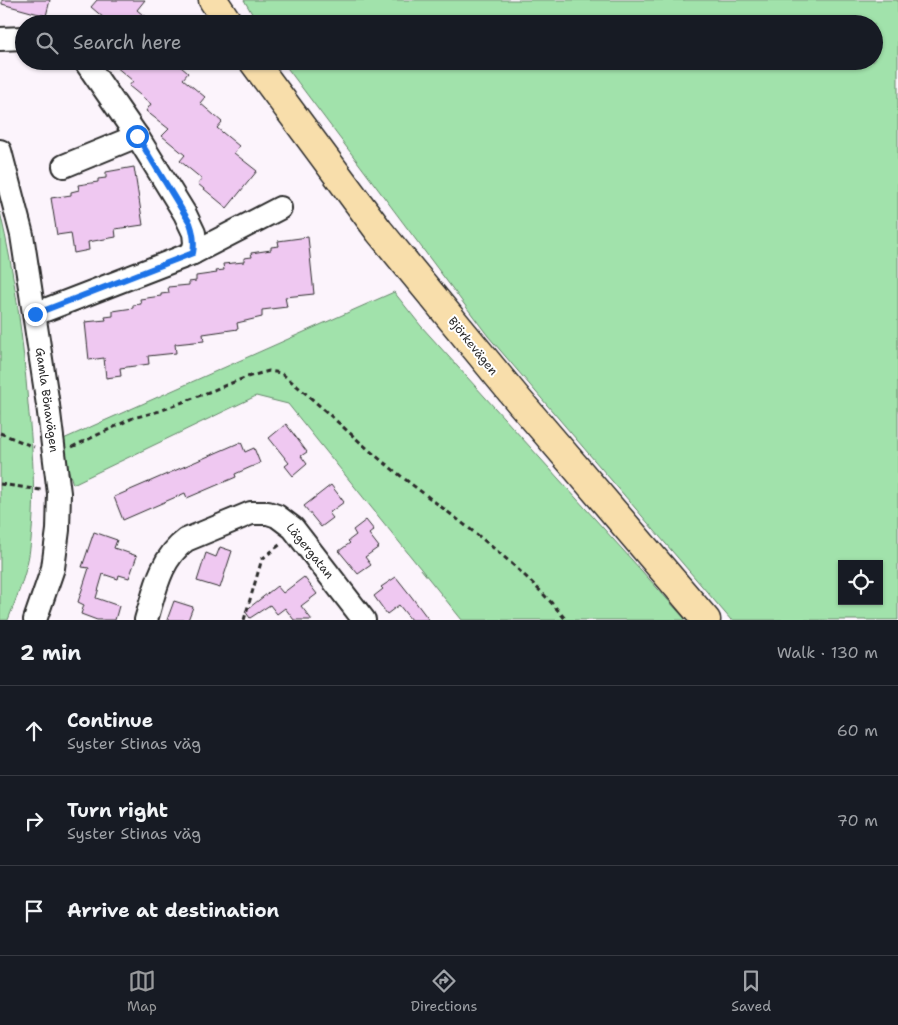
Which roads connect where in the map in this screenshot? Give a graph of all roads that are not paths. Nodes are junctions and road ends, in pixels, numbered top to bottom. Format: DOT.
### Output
graph roads {
  1 [pos="213,0"];
  2 [pos="223,15"];
  3 [pos="15,38"];
  4 [pos="0,39"];
  5 [pos="93,70"];
  6 [pos="260,70"];
  7 [pos="137,136"];
  8 [pos="0,151"];
  9 [pos="64,166"];
  10 [pos="280,208"];
  11 [pos="193,253"];
  12 [pos="35,314"];
  13 [pos="35,620"];
  14 [pos="146,620"];
  15 [pos="364,620"];
  16 [pos="706,620"];
  1 -- 2 [label="main road"];
  3 -- 4 [label="street"];
  5 -- 7 [label="street"];
  6 -- 16 [label="main road, Björkevägen"];
  7 -- 9 [label="street"];
  7 -- 11 [label="street"];
  8 -- 12 [label="street, Gamla Bönavägen"];
  10 -- 11 [label="street"];
  11 -- 12 [label="street"];
  12 -- 13 [label="street, Gamla Bönavägen"];
  14 -- 15 [label="street, Lägergatan"];
}
